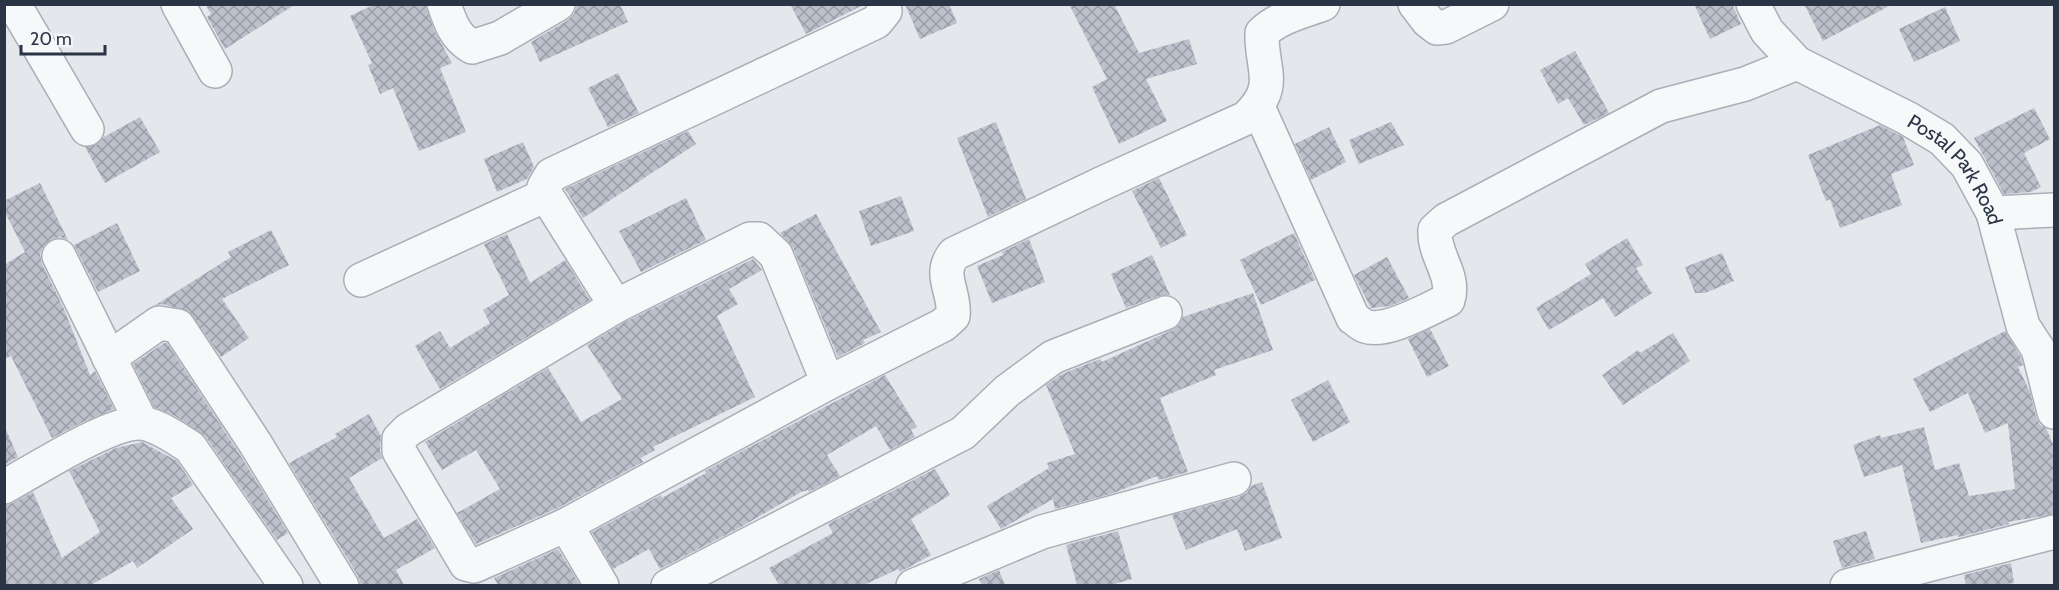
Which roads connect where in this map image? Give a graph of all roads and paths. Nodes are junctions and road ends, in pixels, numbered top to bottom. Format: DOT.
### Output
graph roads {
  1 [pos="14,4"];
  2 [pos="178,4"];
  3 [pos="444,4"];
  4 [pos="558,4"];
  5 [pos="884,4"];
  6 [pos="1323,4"];
  7 [pos="1415,4"];
  8 [pos="1492,4"];
  9 [pos="1753,4"];
  10 [pos="1797,63"];
  11 [pos="215,70"];
  12 [pos="1258,107"];
  13 [pos="87,129"];
  14 [pos="546,195"];
  15 [pos="2055,210"];
  16 [pos="1993,213"];
  17 [pos="59,256"];
  18 [pos="361,280"];
  19 [pos="616,306"];
  20 [pos="1165,313"];
  21 [pos="2046,346"];
  22 [pos="109,358"];
  23 [pos="828,383"];
  24 [pos="2055,412"];
  25 [pos="141,422"];
  26 [pos="1234,479"];
  27 [pos="4,487"];
  28 [pos="566,525"];
  29 [pos="2055,532"];
  30 [pos="339,579"];
  31 [pos="286,585"];
  32 [pos="305,585"];
  33 [pos="602,585"];
  34 [pos="668,585"];
  35 [pos="913,585"];
  36 [pos="1847,585"];
  1 -- 13 [label="street"];
  2 -- 11 [label="street"];
  3 -- 4 [label="street"];
  5 -- 14 [label="street"];
  6 -- 12 [label="street"];
  7 -- 8 [label="street"];
  9 -- 10 [label="street, Postal Park Road"];
  10 -- 12 [label="street"];
  10 -- 16 [label="street, Postal Park Road"];
  12 -- 23 [label="street"];
  14 -- 18 [label="street"];
  14 -- 19 [label="street"];
  15 -- 16 [label="street"];
  16 -- 21 [label="street, Postal Park Road"];
  17 -- 22 [label="street"];
  19 -- 23 [label="street"];
  19 -- 28 [label="street"];
  20 -- 34 [label="street"];
  21 -- 24 [label="street, Postal Park Road"];
  22 -- 25 [label="street"];
  22 -- 30 [label="street"];
  23 -- 28 [label="street"];
  25 -- 27 [label="street"];
  25 -- 31 [label="street"];
  26 -- 35 [label="street"];
  28 -- 33 [label="street"];
  29 -- 36 [label="street"];
  30 -- 32 [label="street"];
}
